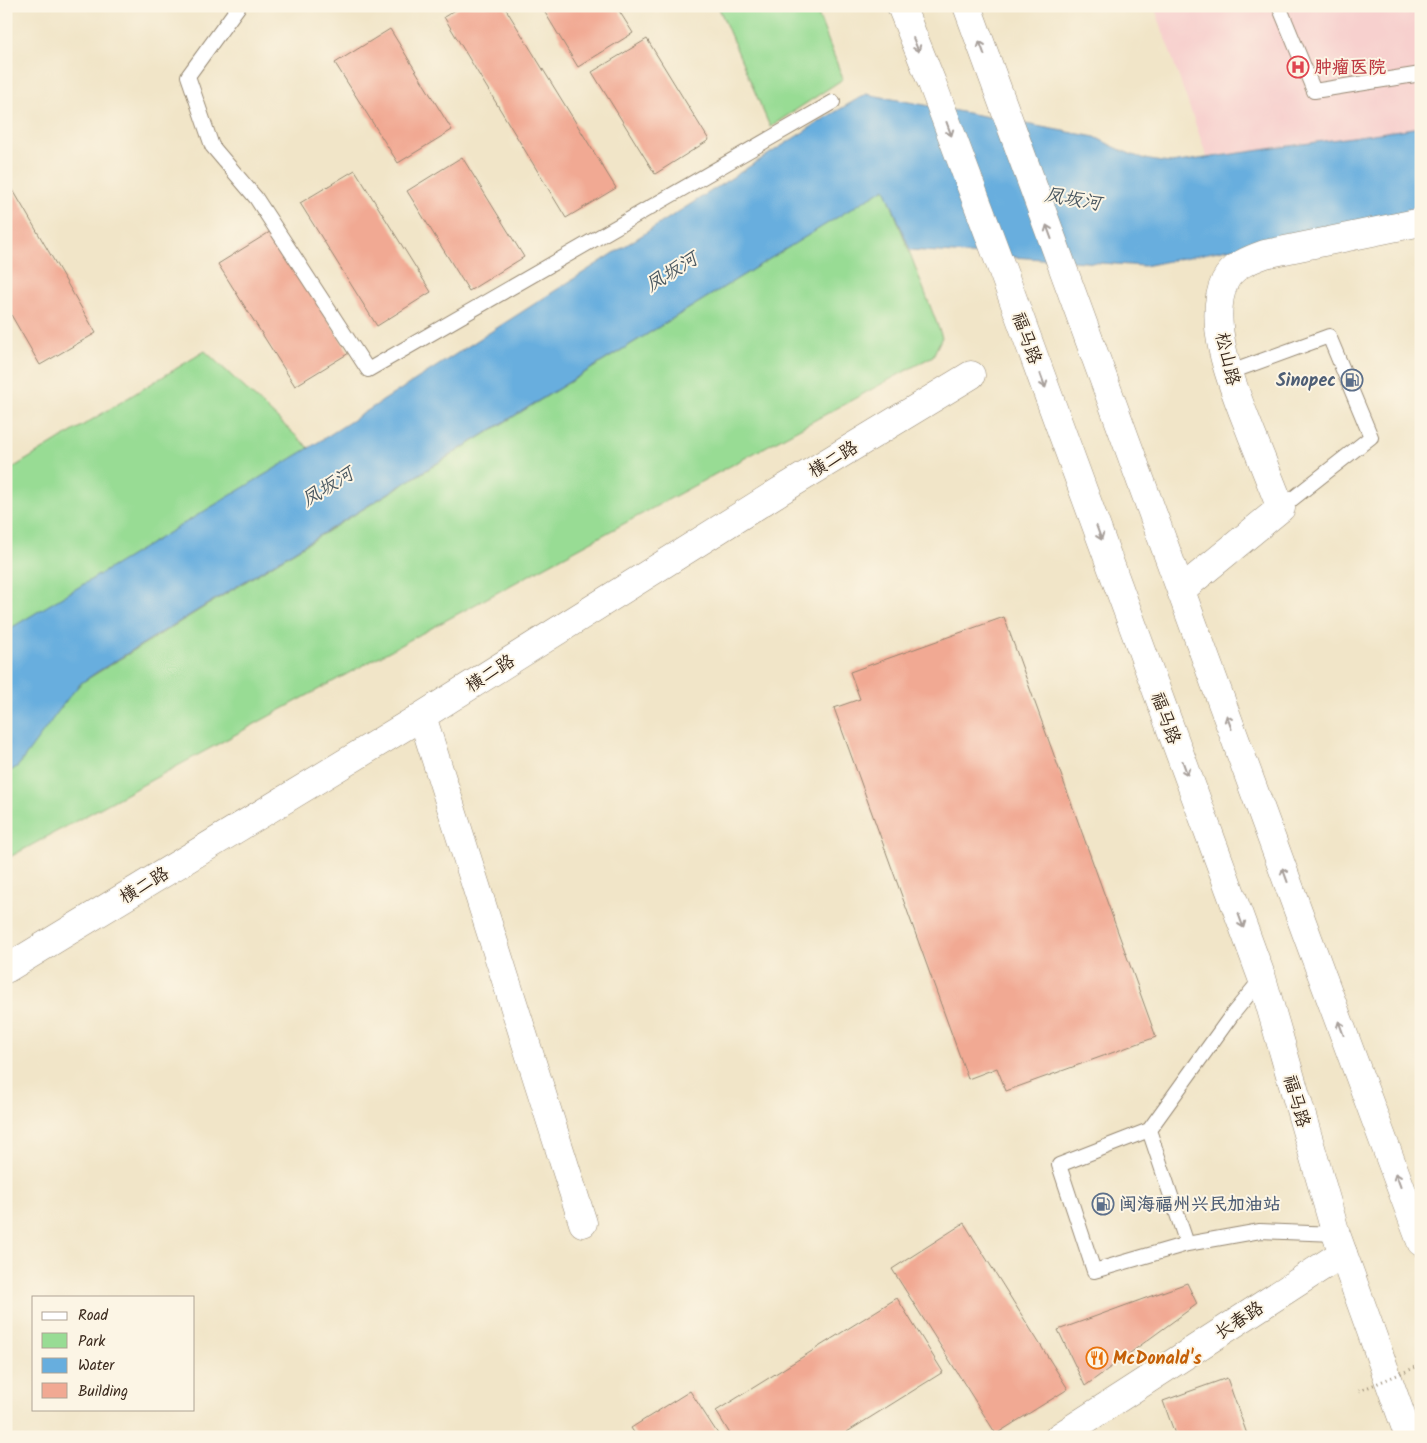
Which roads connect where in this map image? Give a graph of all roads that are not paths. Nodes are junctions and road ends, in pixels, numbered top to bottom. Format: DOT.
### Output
graph roads {
  1 [pos="239,6"];
  2 [pos="901,6"];
  3 [pos="967,6"];
  4 [pos="1279,6"];
  5 [pos="1421,74"];
  6 [pos="833,102"];
  7 [pos="1421,222"];
  8 [pos="1228,373"];
  9 [pos="971,375"];
  10 [pos="1281,508"];
  11 [pos="1181,590"];
  12 [pos="422,716"];
  13 [pos="6,969"];
  14 [pos="1262,978"];
  15 [pos="1149,1130"];
  16 [pos="583,1223"];
  17 [pos="1421,1242"];
  18 [pos="1187,1244"];
  19 [pos="1339,1244"];
  20 [pos="1059,1437"];
  21 [pos="1409,1437"];
  1 -- 6 [label="lane"];
  2 -- 14 [label="main road, 福马路, one-way"];
  11 -- 3 [label="main road, one-way"];
  4 -- 5 [label="lane"];
  7 -- 8 [label="main road, 松山路"];
  8 -- 10 [label="main road, 松山路"];
  8 -- 10 [label="lane"];
  9 -- 12 [label="main road, 横二路"];
  10 -- 11 [label="main road"];
  17 -- 11 [label="main road, one-way"];
  12 -- 13 [label="main road, 横二路"];
  12 -- 16 [label="main road"];
  14 -- 15 [label="lane"];
  14 -- 19 [label="main road, 福马路"];
  15 -- 18 [label="lane"];
  15 -- 18 [label="lane"];
  18 -- 19 [label="lane"];
  19 -- 20 [label="main road, 长春路"];
  19 -- 21 [label="main road, 福马路"];
}
